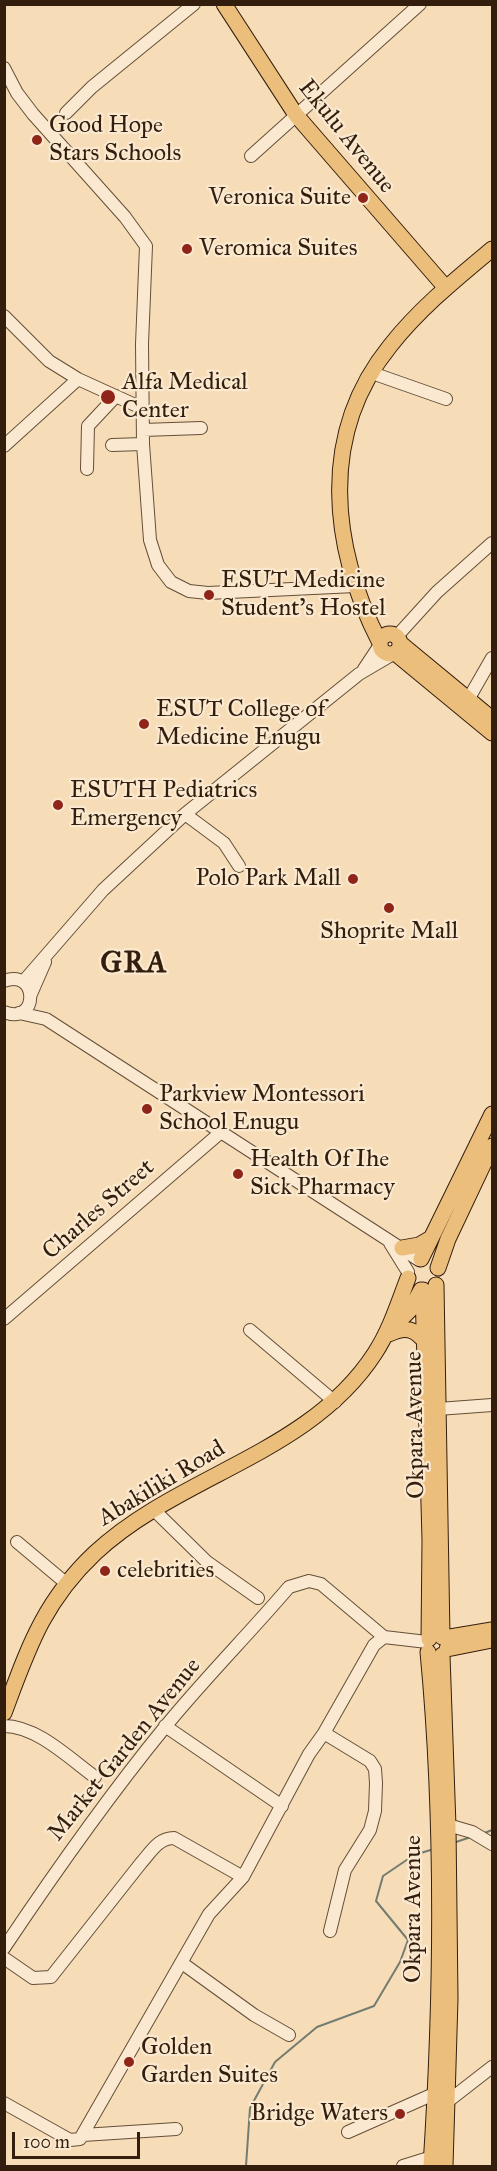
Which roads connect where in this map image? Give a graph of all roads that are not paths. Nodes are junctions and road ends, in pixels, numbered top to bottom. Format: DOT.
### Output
graph roads {
  1 [pos="194,4"];
  2 [pos="224,4"];
  3 [pos="420,4"];
  4 [pos="4,68"];
  5 [pos="66,113"];
  6 [pos="296,116"];
  7 [pos="251,156"];
  8 [pos="492,249"];
  9 [pos="446,288"];
  10 [pos="4,315"];
  11 [pos="372,373"];
  12 [pos="78,379"];
  13 [pos="116,396"];
  14 [pos="446,399"];
  15 [pos="144,409"];
  16 [pos="201,428"];
  17 [pos="143,429"];
  18 [pos="143,444"];
  19 [pos="4,446"];
  20 [pos="112,446"];
  21 [pos="87,469"];
  22 [pos="492,543"];
  23 [pos="355,586"];
  24 [pos="391,644"];
  25 [pos="492,658"];
  26 [pos="432,677"];
  27 [pos="469,698"];
  28 [pos="492,719"];
  29 [pos="492,733"];
  30 [pos="185,814"];
  31 [pos="239,866"];
  32 [pos="49,956"];
  33 [pos="4,981"];
  34 [pos="23,982"];
  35 [pos="31,996"];
  36 [pos="4,1012"];
  37 [pos="19,1013"];
  38 [pos="46,1020"];
  39 [pos="492,1114"];
  40 [pos="220,1133"];
  41 [pos="492,1146"];
  42 [pos="430,1238"];
  43 [pos="388,1239"];
  44 [pos="402,1248"];
  45 [pos="420,1259"];
  46 [pos="438,1268"];
  47 [pos="408,1275"];
  48 [pos="427,1289"];
  49 [pos="4,1319"];
  50 [pos="250,1330"];
  51 [pos="387,1333"];
  52 [pos="426,1343"];
  53 [pos="335,1402"];
  54 [pos="492,1405"];
  55 [pos="438,1409"];
  56 [pos="433,1444"];
  57 [pos="154,1511"];
  58 [pos="17,1542"];
  59 [pos="67,1584"];
  60 [pos="258,1598"];
  61 [pos="492,1630"];
  62 [pos="384,1637"];
  63 [pos="492,1640"];
  64 [pos="437,1645"];
  65 [pos="4,1713"];
  66 [pos="4,1726"];
  67 [pos="165,1726"];
  68 [pos="324,1733"];
  69 [pos="95,1777"];
  70 [pos="282,1806"];
  71 [pos="482,1837"];
  72 [pos="443,1839"];
  73 [pos="243,1877"];
  74 [pos="330,1931"];
  75 [pos="4,1948"];
  76 [pos="4,1958"];
  77 [pos="182,1963"];
  78 [pos="289,2035"];
  79 [pos="492,2067"];
  80 [pos="442,2098"];
  81 [pos="4,2103"];
  82 [pos="176,2129"];
  83 [pos="348,2132"];
  84 [pos="80,2138"];
  85 [pos="439,2162"];
  86 [pos="403,2166"];
  1 -- 5 [label="street"];
  2 -- 6 [label="main road, Ekulu Avenue"];
  3 -- 6 [label="street"];
  4 -- 15 [label="street"];
  6 -- 7 [label="street"];
  6 -- 9 [label="main road, Ekulu Avenue"];
  8 -- 9 [label="main road"];
  9 -- 11 [label="main road"];
  10 -- 12 [label="street"];
  11 -- 14 [label="street"];
  11 -- 23 [label="main road"];
  12 -- 13 [label="street"];
  12 -- 19 [label="street"];
  13 -- 15 [label="street"];
  13 -- 21 [label="street"];
  15 -- 17 [label="street"];
  16 -- 17 [label="street"];
  17 -- 18 [label="street"];
  18 -- 20 [label="street"];
  18 -- 23 [label="street"];
  22 -- 24 [label="street"];
  23 -- 24 [label="main road"];
  24 -- 26 [label="main road"];
  24 -- 30 [label="street"];
  25 -- 27 [label="street"];
  26 -- 27 [label="main road"];
  26 -- 29 [label="main road"];
  27 -- 28 [label="main road"];
  30 -- 31 [label="street"];
  30 -- 32 [label="street"];
  32 -- 34 [label="street"];
  32 -- 35 [label="street"];
  33 -- 34 [label="street"];
  34 -- 35 [label="street"];
  35 -- 37 [label="street"];
  35 -- 38 [label="street"];
  36 -- 37 [label="street"];
  37 -- 38 [label="street"];
  38 -- 40 [label="street"];
  39 -- 42 [label="main road"];
  40 -- 43 [label="street"];
  40 -- 49 [label="street, Charles Street"];
  41 -- 46 [label="main road"];
  42 -- 44 [label="main road"];
  42 -- 45 [label="main road"];
  43 -- 44 [label="street"];
  43 -- 47 [label="street"];
  44 -- 45 [label="street"];
  45 -- 46 [label="main road"];
  45 -- 47 [label="main road"];
  46 -- 48 [label="main road"];
  47 -- 48 [label="main road"];
  47 -- 51 [label="main road"];
  48 -- 51 [label="main road"];
  48 -- 52 [label="main road, Okpara Avenue"];
  48 -- 55 [label="main road, Okpara Avenue"];
  50 -- 53 [label="street"];
  51 -- 52 [label="main road"];
  51 -- 53 [label="main road, Abakiliki Road"];
  52 -- 56 [label="main road, Okpara Avenue"];
  53 -- 57 [label="main road, Abakiliki Road"];
  54 -- 55 [label="street"];
  55 -- 56 [label="main road, Okpara Avenue"];
  56 -- 64 [label="main road, Okpara Avenue"];
  57 -- 59 [label="main road, Abakiliki Road"];
  57 -- 60 [label="street"];
  58 -- 59 [label="street"];
  59 -- 65 [label="main road, Abakiliki Road"];
  61 -- 64 [label="main road"];
  62 -- 64 [label="street"];
  62 -- 67 [label="street, Market Garden Avenue"];
  62 -- 68 [label="street"];
  63 -- 64 [label="main road"];
  64 -- 72 [label="main road, Okpara Avenue"];
  66 -- 69 [label="street"];
  67 -- 70 [label="street"];
  67 -- 75 [label="street, Market Garden Avenue"];
  68 -- 70 [label="street"];
  68 -- 74 [label="street"];
  70 -- 73 [label="street"];
  71 -- 72 [label="street"];
  72 -- 80 [label="main road, Okpara Avenue"];
  73 -- 76 [label="street"];
  73 -- 77 [label="street"];
  77 -- 78 [label="street"];
  77 -- 84 [label="street"];
  79 -- 80 [label="street"];
  80 -- 83 [label="street"];
  80 -- 85 [label="main road, Okpara Avenue"];
  81 -- 84 [label="street"];
  82 -- 84 [label="street"];
  85 -- 86 [label="street"];
}
